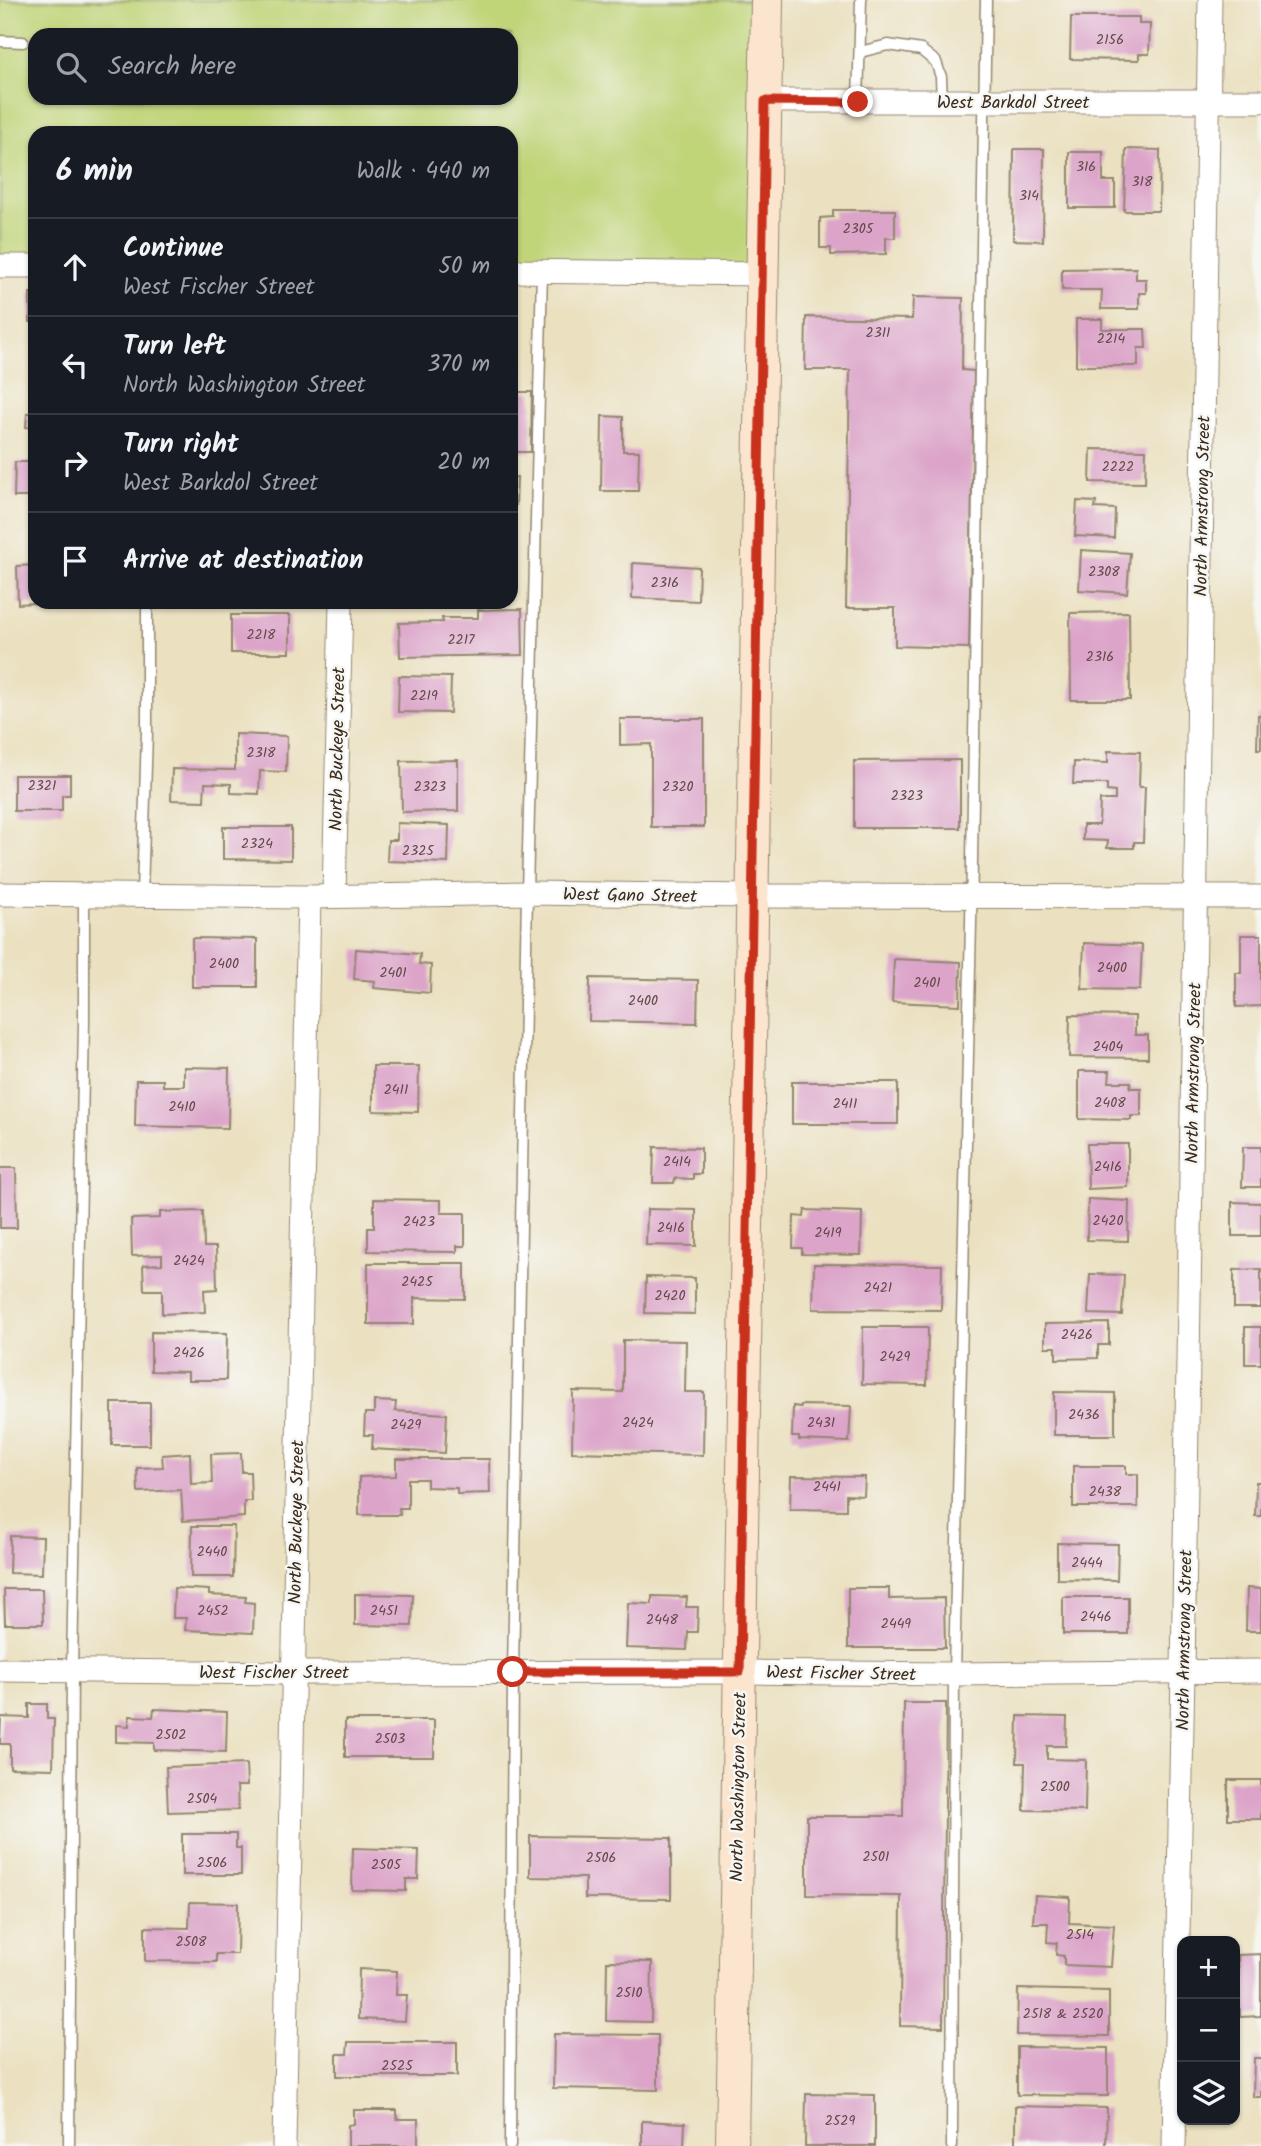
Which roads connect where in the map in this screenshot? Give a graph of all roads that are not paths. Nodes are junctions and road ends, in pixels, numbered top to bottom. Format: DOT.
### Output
graph roads {
  1 [pos="767,0"];
  2 [pos="861,0"];
  3 [pos="986,0"];
  4 [pos="1210,0"];
  5 [pos="0,41"];
  6 [pos="23,42"];
  7 [pos="860,52"];
  8 [pos="765,101"];
  9 [pos="1208,101"];
  10 [pos="1261,101"];
  11 [pos="858,102"];
  12 [pos="942,102"];
  13 [pos="984,102"];
  14 [pos="0,267"];
  15 [pos="28,267"];
  16 [pos="518,271"];
  17 [pos="542,271"];
  18 [pos="762,274"];
  19 [pos="147,609"];
  20 [pos="341,609"];
  21 [pos="0,894"];
  22 [pos="84,894"];
  23 [pos="142,894"];
  24 [pos="527,894"];
  25 [pos="972,895"];
  26 [pos="334,896"];
  27 [pos="309,897"];
  28 [pos="752,897"];
  29 [pos="1196,897"];
  30 [pos="1261,897"];
  31 [pos="0,1670"];
  32 [pos="72,1670"];
  33 [pos="1183,1670"];
  34 [pos="1261,1671"];
  35 [pos="513,1672"];
  36 [pos="740,1672"];
  37 [pos="293,1673"];
  38 [pos="954,1675"];
  39 [pos="69,2146"];
  40 [pos="284,2146"];
  41 [pos="510,2146"];
  42 [pos="732,2146"];
  43 [pos="952,2146"];
  44 [pos="1174,2146"];
  1 -- 8 [label="main road, North Washington Street"];
  2 -- 7 [label="lane"];
  3 -- 13 [label="lane"];
  4 -- 9 [label="street, North Armstrong Street"];
  5 -- 6 [label="lane"];
  7 -- 11 [label="lane"];
  7 -- 12 [label="lane"];
  8 -- 11 [label="street, West Barkdol Street"];
  8 -- 18 [label="main road, North Washington Street"];
  9 -- 10 [label="street, West Barkdol Street"];
  9 -- 13 [label="street, West Barkdol Street"];
  9 -- 29 [label="street, North Armstrong Street"];
  11 -- 12 [label="street, West Barkdol Street"];
  12 -- 13 [label="street, West Barkdol Street"];
  13 -- 25 [label="lane"];
  14 -- 15 [label="street"];
  16 -- 17 [label="street"];
  17 -- 18 [label="street"];
  17 -- 24 [label="lane"];
  18 -- 28 [label="main road, North Washington Street"];
  19 -- 23 [label="lane"];
  20 -- 26 [label="street, North Buckeye Street"];
  21 -- 22 [label="street, West Gano Street"];
  22 -- 23 [label="street, West Gano Street"];
  22 -- 32 [label="lane"];
  23 -- 27 [label="street, West Gano Street"];
  24 -- 26 [label="street, West Gano Street"];
  24 -- 28 [label="street, West Gano Street"];
  24 -- 35 [label="lane"];
  25 -- 28 [label="street, West Gano Street"];
  25 -- 29 [label="street, West Gano Street"];
  25 -- 38 [label="lane"];
  26 -- 27 [label="street, West Gano Street"];
  27 -- 37 [label="street, North Buckeye Street"];
  28 -- 36 [label="main road, North Washington Street"];
  29 -- 30 [label="street, West Gano Street"];
  29 -- 33 [label="street, North Armstrong Street"];
  31 -- 32 [label="street, West Fischer Street"];
  32 -- 37 [label="street, West Fischer Street"];
  32 -- 39 [label="lane"];
  33 -- 34 [label="street, West Fischer Street"];
  33 -- 38 [label="street, West Fischer Street"];
  33 -- 44 [label="street, North Armstrong Street"];
  35 -- 36 [label="street, West Fischer Street"];
  35 -- 37 [label="street, West Fischer Street"];
  35 -- 41 [label="lane"];
  36 -- 38 [label="street, West Fischer Street"];
  36 -- 42 [label="main road, North Washington Street"];
  37 -- 40 [label="street, North Buckeye Street"];
  38 -- 43 [label="lane"];
}
